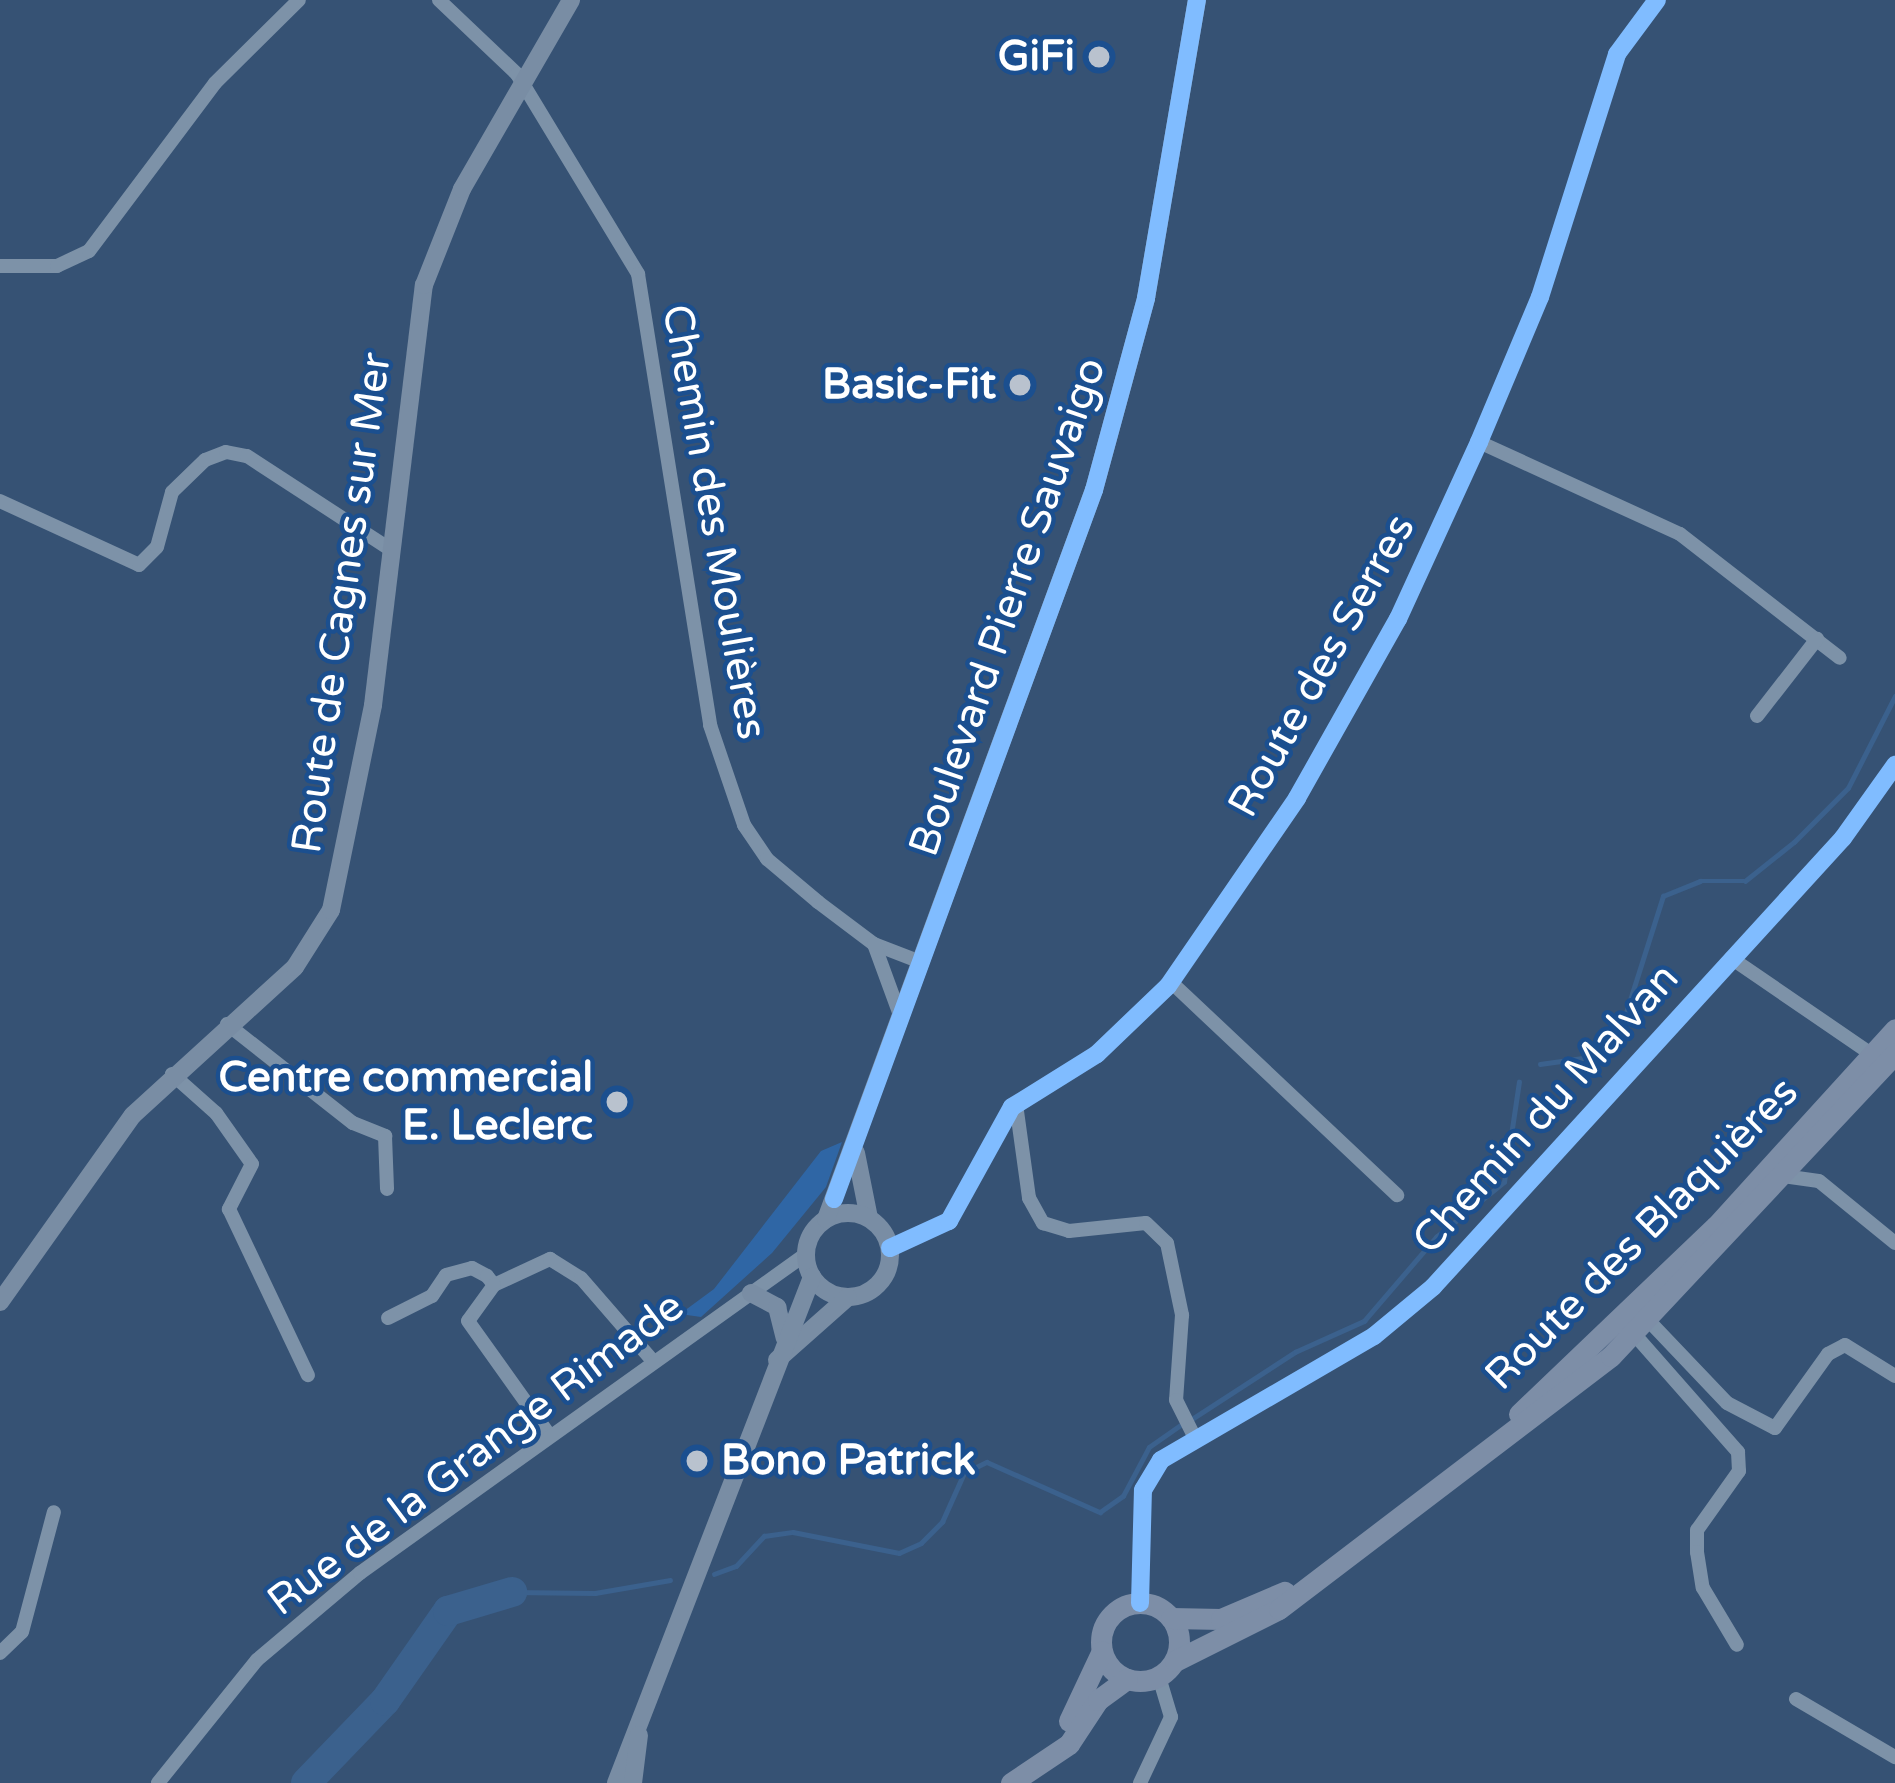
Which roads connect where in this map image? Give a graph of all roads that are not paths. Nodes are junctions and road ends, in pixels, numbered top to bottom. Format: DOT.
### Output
graph roads {
  1 [pos="298,0"];
  2 [pos="439,0"];
  3 [pos="571,0"];
  4 [pos="1197,0"];
  5 [pos="1657,0"];
  6 [pos="521,82"];
  7 [pos="0,266"];
  8 [pos="1479,442"];
  9 [pos="0,501"];
  10 [pos="391,550"];
  11 [pos="1817,639"];
  12 [pos="1840,658"];
  13 [pos="1756,716"];
  14 [pos="1895,765"];
  15 [pos="874,944"];
  16 [pos="1731,958"];
  17 [pos="921,962"];
  18 [pos="1171,982"];
  19 [pos="900,1016"];
  20 [pos="227,1024"];
  21 [pos="1895,1029"];
  22 [pos="1889,1055"];
  23 [pos="172,1074"];
  24 [pos="1016,1104"];
  25 [pos="1020,1142"];
  26 [pos="993,1144"];
  27 [pos="856,1153"];
  28 [pos="1783,1176"];
  29 [pos="388,1190"];
  30 [pos="1396,1195"];
  31 [pos="869,1218"];
  32 [pos="826,1219"];
  33 [pos="1895,1243"];
  34 [pos="890,1248"];
  35 [pos="806,1254"];
  36 [pos="19,1275"];
  37 [pos="812,1277"];
  38 [pos="494,1286"];
  39 [pos="0,1291"];
  40 [pos="752,1293"];
  41 [pos="848,1297"];
  42 [pos="0,1302"];
  43 [pos="388,1318"];
  44 [pos="1642,1328"];
  45 [pos="785,1338"];
  46 [pos="777,1360"];
  47 [pos="653,1361"];
  48 [pos="308,1375"];
  49 [pos="1895,1376"];
  50 [pos="550,1436"];
  51 [pos="1195,1438"];
  52 [pos="1440,1489"];
  53 [pos="54,1512"];
  54 [pos="1317,1576"];
  55 [pos="1140,1604"];
  56 [pos="1171,1618"];
  57 [pos="1737,1646"];
  58 [pos="1102,1651"];
  59 [pos="0,1653"];
  60 [pos="1167,1669"];
  61 [pos="1127,1679"];
  62 [pos="1796,1699"];
  63 [pos="639,1731"];
  64 [pos="1895,1756"];
  65 [pos="1042,1762"];
  66 [pos="158,1783"];
  67 [pos="616,1783"];
  68 [pos="633,1783"];
  69 [pos="1011,1783"];
  70 [pos="1140,1783"];
  1 -- 7 [label="street"];
  2 -- 6 [label="street, Chemin des Moulières"];
  3 -- 6 [label="main road, Route de Cagnes sur Mer"];
  4 -- 17 [label="main road, Boulevard Pierre Sauvaigo"];
  5 -- 8 [label="street, Route des Serres"];
  6 -- 10 [label="main road, Route de Cagnes sur Mer"];
  6 -- 15 [label="street, Chemin des Moulières"];
  8 -- 11 [label="street"];
  8 -- 18 [label="street, Route des Serres"];
  9 -- 10 [label="street"];
  10 -- 20 [label="main road, Route de Cagnes sur Mer"];
  11 -- 12 [label="street"];
  11 -- 13 [label="street"];
  14 -- 16 [label="street, Chemin du Malvan"];
  15 -- 17 [label="street, Chemin des Moulières"];
  15 -- 19 [label="street"];
  16 -- 22 [label="street"];
  16 -- 51 [label="street, Chemin du Malvan"];
  17 -- 19 [label="main road, Boulevard Pierre Sauvaigo"];
  18 -- 24 [label="street, Route des Serres"];
  18 -- 30 [label="street"];
  19 -- 27 [label="main road, Boulevard Pierre Sauvaigo"];
  20 -- 23 [label="main road, Route de Cagnes sur Mer"];
  20 -- 29 [label="street"];
  21 -- 22 [label="main road, Route des Blaquières"];
  22 -- 28 [label="main road, Route des Blaquières"];
  22 -- 52 [label="main road, Route des Blaquières"];
  23 -- 36 [label="main road, Route de Cagnes sur Mer"];
  23 -- 48 [label="street"];
  24 -- 25 [label="street"];
  24 -- 26 [label="street, Route des Serres"];
  25 -- 26 [label="street"];
  25 -- 51 [label="street"];
  26 -- 34 [label="street, Route des Serres"];
  27 -- 31 [label="main road, Boulevard Pierre Sauvaigo"];
  27 -- 32 [label="main road, Boulevard Pierre Sauvaigo"];
  28 -- 33 [label="street"];
  28 -- 44 [label="main road, Route des Blaquières"];
  31 -- 32 [label="main road"];
  31 -- 34 [label="main road"];
  32 -- 35 [label="main road"];
  34 -- 41 [label="main road"];
  35 -- 37 [label="main road"];
  35 -- 40 [label="street, Rue de la Grange Rimade"];
  36 -- 39 [label="main road"];
  36 -- 42 [label="main road"];
  37 -- 41 [label="main road"];
  37 -- 45 [label="main road"];
  38 -- 43 [label="street"];
  38 -- 47 [label="street"];
  38 -- 50 [label="street"];
  40 -- 45 [label="main road"];
  40 -- 47 [label="street, Rue de la Grange Rimade"];
  41 -- 46 [label="main road"];
  44 -- 49 [label="street"];
  44 -- 52 [label="main road, Route des Blaquières"];
  44 -- 57 [label="street"];
  45 -- 46 [label="main road"];
  46 -- 63 [label="main road"];
  47 -- 50 [label="street, Rue de la Grange Rimade"];
  50 -- 66 [label="street, Rue de la Grange Rimade"];
  51 -- 55 [label="street, Chemin du Malvan"];
  52 -- 54 [label="main road, Route des Blaquières"];
  53 -- 59 [label="street"];
  54 -- 56 [label="main road"];
  54 -- 60 [label="main road"];
  55 -- 56 [label="main road"];
  55 -- 58 [label="main road"];
  56 -- 60 [label="main road"];
  58 -- 61 [label="main road"];
  58 -- 65 [label="main road"];
  60 -- 61 [label="main road"];
  60 -- 70 [label="street"];
  61 -- 65 [label="main road"];
  62 -- 64 [label="street"];
  63 -- 67 [label="main road"];
  63 -- 68 [label="main road"];
  65 -- 69 [label="main road"];
}
